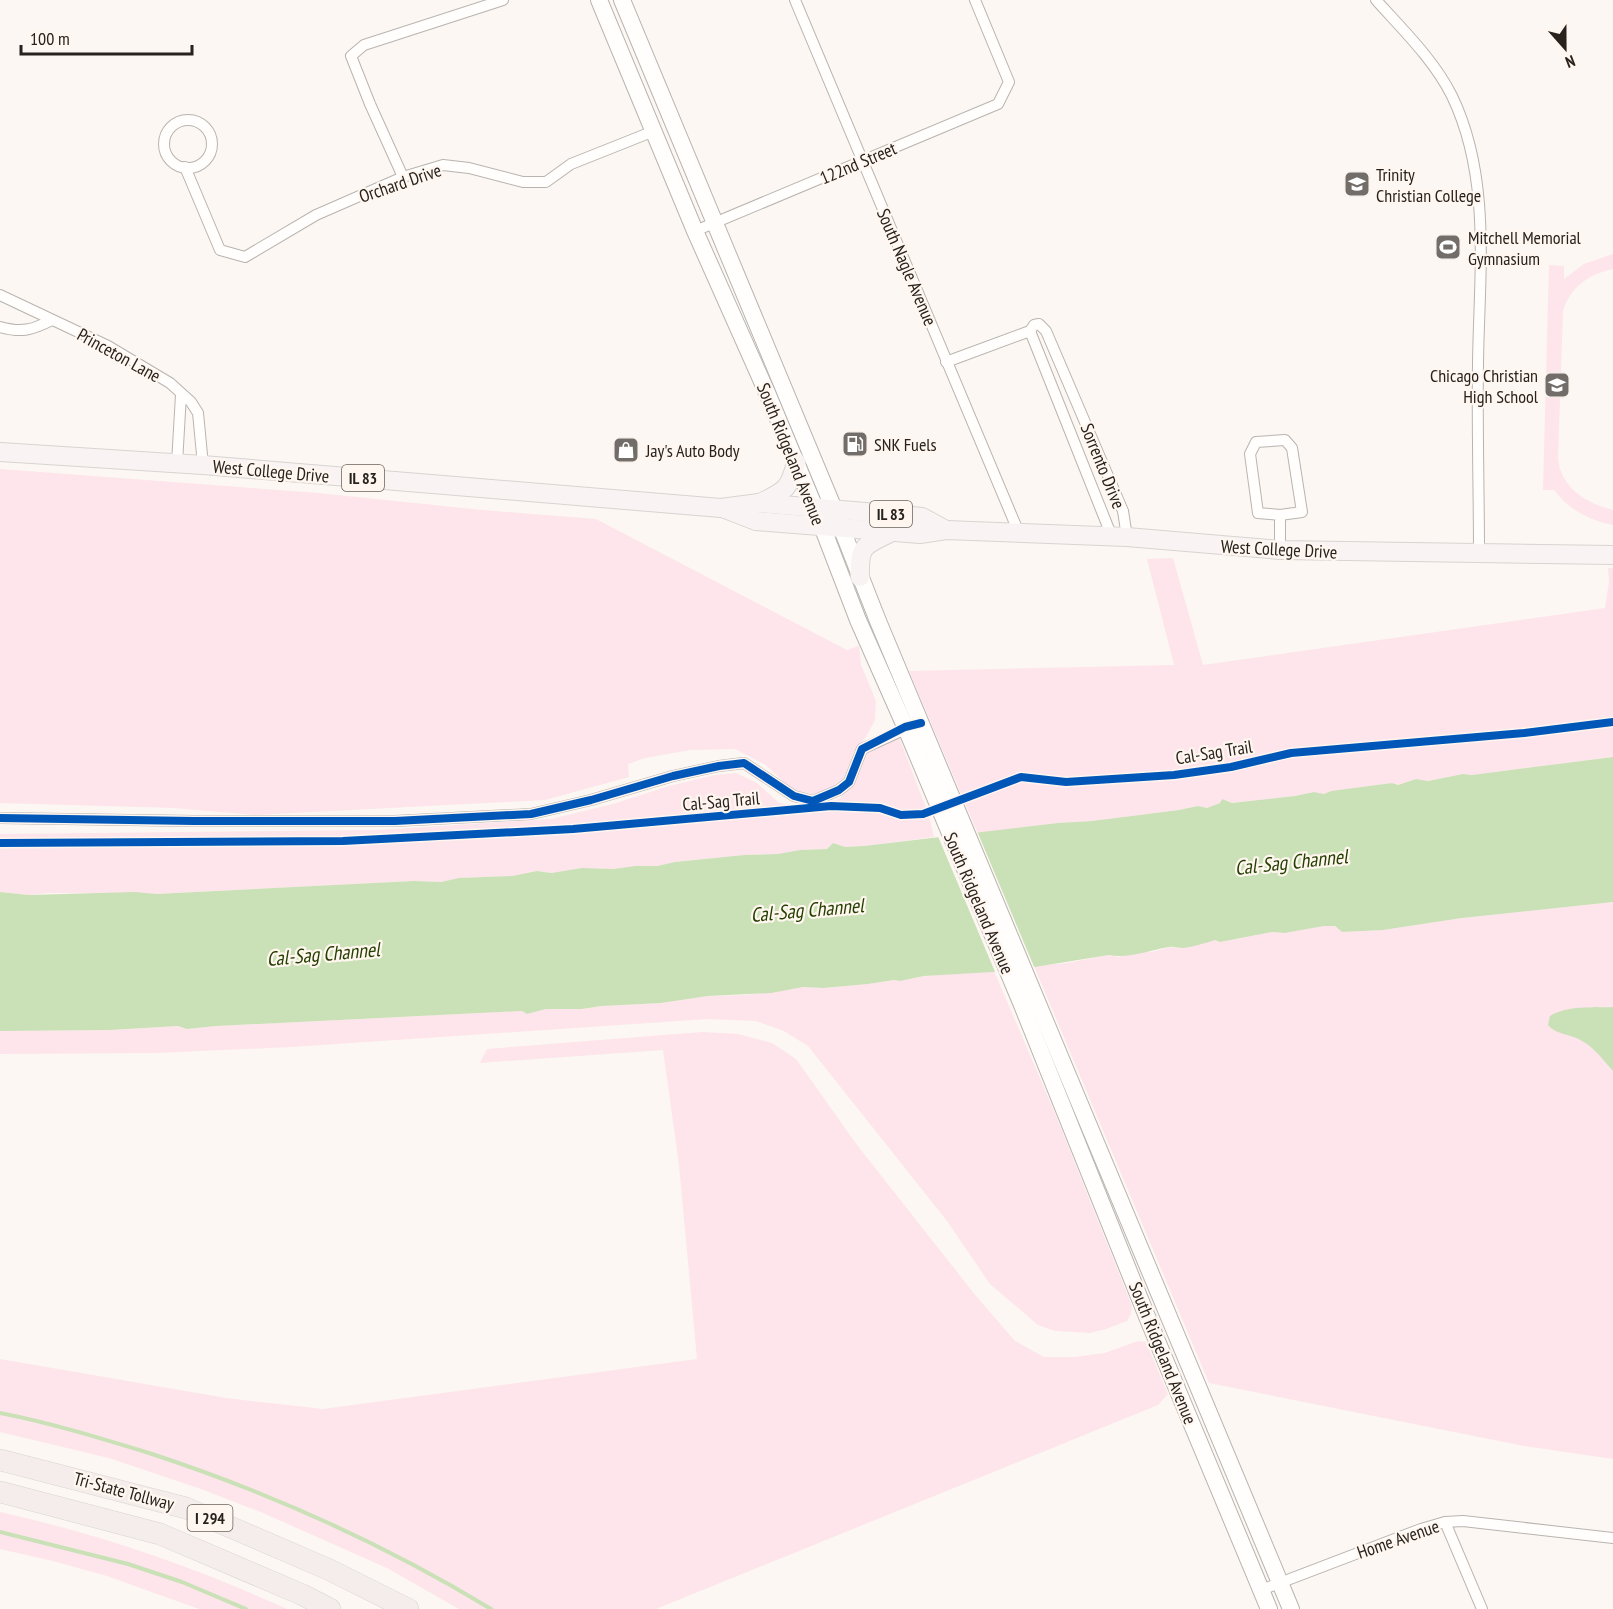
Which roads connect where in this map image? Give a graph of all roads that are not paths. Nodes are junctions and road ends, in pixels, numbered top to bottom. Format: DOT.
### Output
graph roads {
  1 [pos="503,0"];
  2 [pos="599,0"];
  3 [pos="622,0"];
  4 [pos="795,0"];
  5 [pos="975,0"];
  6 [pos="1376,0"];
  7 [pos="654,131"];
  8 [pos="863,161"];
  9 [pos="185,167"];
  10 [pos="403,177"];
  11 [pos="715,223"];
  12 [pos="695,231"];
  13 [pos="0,295"];
  14 [pos="52,320"];
  15 [pos="0,327"];
  16 [pos="1030,331"];
  17 [pos="946,362"];
  18 [pos="182,395"];
  19 [pos="1074,396"];
  20 [pos="1059,403"];
  21 [pos="0,452"];
  22 [pos="796,462"];
  23 [pos="177,463"];
  24 [pos="203,465"];
  25 [pos="759,503"];
  26 [pos="721,508"];
  27 [pos="815,508"];
  28 [pos="834,508"];
  29 [pos="1280,515"];
  30 [pos="821,528"];
  31 [pos="841,528"];
  32 [pos="946,530"];
  33 [pos="890,532"];
  34 [pos="1019,533"];
  35 [pos="1119,537"];
  36 [pos="1280,550"];
  37 [pos="1479,554"];
  38 [pos="1613,555"];
  39 [pos="860,578"];
  40 [pos="913,725"];
  41 [pos="0,818"];
  42 [pos="1030,1003"];
  43 [pos="0,1460"];
  44 [pos="0,1492"];
  45 [pos="1445,1522"];
  46 [pos="1613,1538"];
  47 [pos="1280,1583"];
  48 [pos="1261,1590"];
  49 [pos="330,1609"];
  50 [pos="408,1609"];
  51 [pos="1269,1609"];
  52 [pos="1291,1609"];
  53 [pos="1482,1609"];
  1 -- 10 [label="street"];
  2 -- 7 [label="main road, South Ridgeland Avenue"];
  3 -- 11 [label="main road, South Ridgeland Avenue"];
  4 -- 8 [label="street, South Nagle Avenue"];
  5 -- 8 [label="street, 122nd Street"];
  6 -- 37 [label="street"];
  7 -- 10 [label="street, Orchard Drive"];
  7 -- 12 [label="main road, South Ridgeland Avenue"];
  8 -- 11 [label="street, 122nd Street"];
  8 -- 17 [label="street, South Nagle Avenue"];
  9 -- 9 [label="street"];
  9 -- 10 [label="street, Orchard Drive"];
  11 -- 12 [label="street, 122nd Street"];
  11 -- 28 [label="main road, South Ridgeland Avenue"];
  12 -- 22 [label="main road, South Ridgeland Avenue"];
  13 -- 14 [label="street, Princeton Lane"];
  14 -- 15 [label="street"];
  14 -- 18 [label="street, Princeton Lane"];
  16 -- 17 [label="street"];
  16 -- 19 [label="street, Sorrento Drive"];
  16 -- 20 [label="street, Sorrento Drive"];
  17 -- 34 [label="street, South Nagle Avenue"];
  18 -- 23 [label="street"];
  18 -- 24 [label="street, Princeton Lane"];
  19 -- 20 [label="street"];
  19 -- 35 [label="street, Sorrento Drive"];
  20 -- 35 [label="street, Sorrento Drive"];
  21 -- 23 [label="main road, West College Drive / IL 83"];
  22 -- 25 [label="main road"];
  22 -- 27 [label="main road, South Ridgeland Avenue"];
  23 -- 24 [label="main road, West College Drive / IL 83"];
  24 -- 26 [label="main road, West College Drive / IL 83"];
  25 -- 26 [label="main road, West College Drive / IL 83"];
  25 -- 27 [label="main road, West College Drive / IL 83"];
  26 -- 30 [label="main road, West College Drive / IL 83"];
  27 -- 28 [label="main road, West College Drive / IL 83"];
  27 -- 30 [label="main road, South Ridgeland Avenue"];
  28 -- 31 [label="main road, South Ridgeland Avenue"];
  28 -- 32 [label="main road, West College Drive / IL 83"];
  29 -- 29 [label="street"];
  29 -- 36 [label="street"];
  30 -- 31 [label="main road, West College Drive / IL 83"];
  30 -- 40 [label="main road, South Ridgeland Avenue"];
  31 -- 33 [label="main road, West College Drive / IL 83"];
  31 -- 39 [label="main road, South Ridgeland Avenue"];
  32 -- 33 [label="main road, West College Drive / IL 83"];
  32 -- 34 [label="main road, West College Drive / IL 83"];
  33 -- 39 [label="main road"];
  34 -- 35 [label="main road, West College Drive / IL 83"];
  35 -- 36 [label="main road, West College Drive / IL 83"];
  36 -- 37 [label="main road, West College Drive / IL 83"];
  37 -- 38 [label="main road, West College Drive / IL 83"];
  39 -- 40 [label="main road, South Ridgeland Avenue"];
  40 -- 41 [label="street"];
  40 -- 42 [label="main road, South Ridgeland Avenue"];
  42 -- 47 [label="main road, South Ridgeland Avenue"];
  42 -- 48 [label="main road, South Ridgeland Avenue"];
  43 -- 50 [label="highway, Tri-State Tollway / I 294"];
  44 -- 49 [label="highway, Tri-State Tollway / I 294"];
  45 -- 46 [label="street, Home Avenue"];
  45 -- 47 [label="street, Home Avenue"];
  45 -- 53 [label="street"];
  47 -- 48 [label="street, Home Avenue"];
  47 -- 52 [label="main road, South Ridgeland Avenue"];
  48 -- 51 [label="main road, South Ridgeland Avenue"];
}
